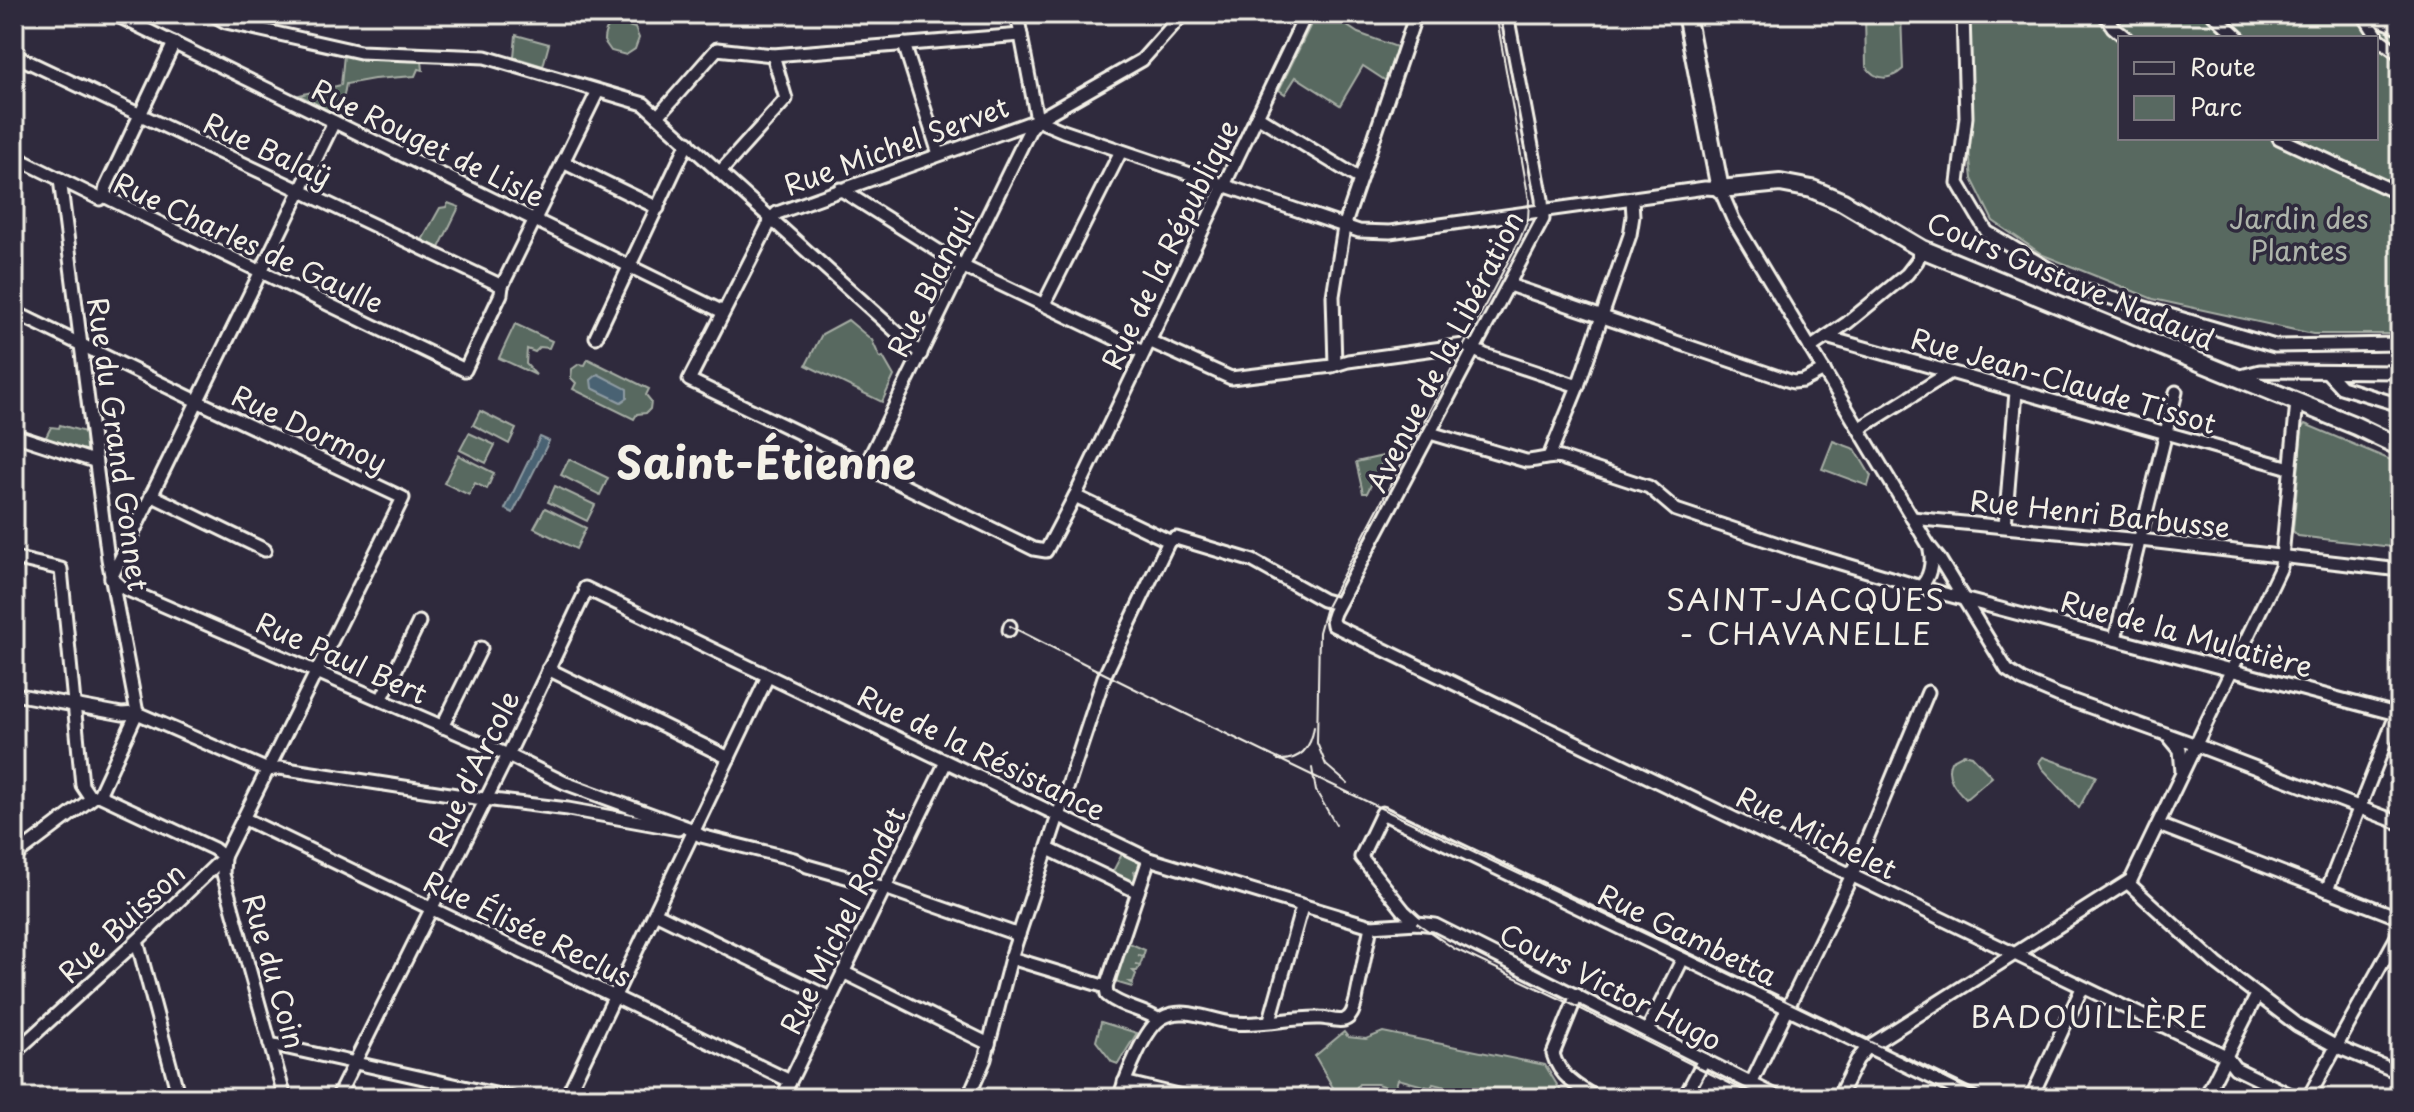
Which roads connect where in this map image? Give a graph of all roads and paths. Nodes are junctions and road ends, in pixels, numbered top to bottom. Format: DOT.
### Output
graph roads {
  1 [pos="114,14"];
  2 [pos="212,14"];
  3 [pos="1017,14"];
  4 [pos="1183,14"];
  5 [pos="1306,14"];
  6 [pos="1416,14"];
  7 [pos="1507,14"];
  8 [pos="1686,14"];
  9 [pos="1963,14"];
  10 [pos="2104,14"];
  11 [pos="2213,14"];
  12 [pos="2364,14"];
  13 [pos="2400,28"];
  14 [pos="1021,35"];
  15 [pos="2124,36"];
  16 [pos="2237,36"];
  17 [pos="2377,36"];
  18 [pos="2378,37"];
  19 [pos="174,43"];
  20 [pos="904,44"];
  21 [pos="2400,54"];
  22 [pos="14,55"];
  23 [pos="773,55"];
  24 [pos="598,91"];
  25 [pos="659,115"];
  26 [pos="140,116"];
  27 [pos="1257,116"];
  28 [pos="1037,120"];
  29 [pos="334,122"];
  30 [pos="2283,140"];
  31 [pos="688,142"];
  32 [pos="1121,151"];
  33 [pos="14,153"];
  34 [pos="939,154"];
  35 [pos="563,162"];
  36 [pos="721,171"];
  37 [pos="60,179"];
  38 [pos="1360,179"];
  39 [pos="1222,185"];
  40 [pos="840,189"];
  41 [pos="1720,189"];
  42 [pos="300,190"];
  43 [pos="2400,194"];
  44 [pos="104,196"];
  45 [pos="1632,200"];
  46 [pos="658,208"];
  47 [pos="1544,211"];
  48 [pos="772,218"];
  49 [pos="534,220"];
  50 [pos="1344,227"];
  51 [pos="1922,249"];
  52 [pos="630,267"];
  53 [pos="964,267"];
  54 [pos="260,272"];
  55 [pos="1509,285"];
  56 [pos="502,286"];
  57 [pos="2084,290"];
  58 [pos="1044,304"];
  59 [pos="14,312"];
  60 [pos="723,312"];
  61 [pos="2079,312"];
  62 [pos="1602,317"];
  63 [pos="596,337"];
  64 [pos="1826,337"];
  65 [pos="80,344"];
  66 [pos="2400,344"];
  67 [pos="1146,346"];
  68 [pos="1810,348"];
  69 [pos="1474,350"];
  70 [pos="921,354"];
  71 [pos="1335,365"];
  72 [pos="1824,370"];
  73 [pos="2327,372"];
  74 [pos="2400,372"];
  75 [pos="1949,373"];
  76 [pos="2237,377"];
  77 [pos="1578,386"];
  78 [pos="2016,392"];
  79 [pos="2176,392"];
  80 [pos="197,401"];
  81 [pos="2297,402"];
  82 [pos="2400,405"];
  83 [pos="1859,429"];
  84 [pos="1430,433"];
  85 [pos="2166,434"];
  86 [pos="14,435"];
  87 [pos="2400,447"];
  88 [pos="1549,457"];
  89 [pos="94,461"];
  90 [pos="866,465"];
  91 [pos="2290,468"];
  92 [pos="151,495"];
  93 [pos="1075,496"];
  94 [pos="403,498"];
  95 [pos="1912,518"];
  96 [pos="2005,526"];
  97 [pos="2140,540"];
  98 [pos="1169,541"];
  99 [pos="1929,546"];
  100 [pos="265,550"];
  101 [pos="2283,557"];
  102 [pos="14,558"];
  103 [pos="2400,570"];
  104 [pos="111,578"];
  105 [pos="1920,587"];
  106 [pos="585,588"];
  107 [pos="1962,598"];
  108 [pos="1338,604"];
  109 [pos="419,622"];
  110 [pos="2115,639"];
  111 [pos="481,648"];
  112 [pos="548,669"];
  113 [pos="2233,670"];
  114 [pos="317,672"];
  115 [pos="768,676"];
  116 [pos="1928,692"];
  117 [pos="14,694"];
  118 [pos="381,700"];
  119 [pos="73,706"];
  120 [pos="2399,711"];
  121 [pos="137,713"];
  122 [pos="442,727"];
  123 [pos="2166,735"];
  124 [pos="2196,745"];
  125 [pos="508,755"];
  126 [pos="729,758"];
  127 [pos="946,762"];
  128 [pos="268,770"];
  129 [pos="2182,776"];
  130 [pos="95,796"];
  131 [pos="485,800"];
  132 [pos="2360,808"];
  133 [pos="1059,816"];
  134 [pos="245,819"];
  135 [pos="2400,823"];
  136 [pos="2159,825"];
  137 [pos="693,831"];
  138 [pos="1048,849"];
  139 [pos="14,857"];
  140 [pos="224,857"];
  141 [pos="1149,859"];
  142 [pos="1852,875"];
  143 [pos="2130,881"];
  144 [pos="885,888"];
  145 [pos="2327,890"];
  146 [pos="1138,892"];
  147 [pos="1302,907"];
  148 [pos="431,908"];
  149 [pos="655,913"];
  150 [pos="2400,918"];
  151 [pos="1417,923"];
  152 [pos="1371,926"];
  153 [pos="2400,931"];
  154 [pos="1019,935"];
  155 [pos="137,941"];
  156 [pos="2013,954"];
  157 [pos="1011,958"];
  158 [pos="1683,958"];
  159 [pos="843,972"];
  160 [pos="1106,987"];
  161 [pos="2082,988"];
  162 [pos="1577,995"];
  163 [pos="2257,995"];
  164 [pos="615,997"];
  165 [pos="830,998"];
  166 [pos="1786,1008"];
  167 [pos="1159,1020"];
  168 [pos="1270,1020"];
  169 [pos="1647,1031"];
  170 [pos="270,1044"];
  171 [pos="989,1044"];
  172 [pos="1868,1047"];
  173 [pos="2337,1047"];
  174 [pos="14,1053"];
  175 [pos="2226,1056"];
  176 [pos="1704,1060"];
  177 [pos="353,1062"];
  178 [pos="2400,1073"];
  179 [pos="790,1081"];
  180 [pos="1124,1082"];
  181 [pos="1751,1084"];
  182 [pos="2311,1097"];
  183 [pos="179,1098"];
  184 [pos="285,1098"];
  185 [pos="337,1098"];
  186 [pos="513,1098"];
  187 [pos="566,1098"];
  188 [pos="783,1098"];
  189 [pos="968,1098"];
  190 [pos="1119,1098"];
  191 [pos="1190,1098"];
  192 [pos="1597,1098"];
  193 [pos="1684,1098"];
  194 [pos="1780,1098"];
  195 [pos="1838,1098"];
  196 [pos="1974,1098"];
  197 [pos="2031,1098"];
  198 [pos="2205,1098"];
  199 [pos="2297,1098"];
  1 -- 19 [label="street, Rue Rouget de Lisle"];
  2 -- 24 [label="street"];
  3 -- 14 [label="street"];
  4 -- 28 [label="street, Rue Michel Servet"];
  5 -- 27 [label="street, Rue de la République"];
  6 -- 38 [label="street"];
  7 -- 47 [label="street, Avenue de la Libération"];
  8 -- 41 [label="main road"];
  9 -- 57 [label="street"];
  10 -- 15 [label="street"];
  11 -- 16 [label="street"];
  12 -- 13 [label="street"];
  12 -- 17 [label="street"];
  14 -- 20 [label="street"];
  14 -- 28 [label="street"];
  18 -- 21 [label="street"];
  19 -- 26 [label="street"];
  19 -- 29 [label="street, Rue Rouget de Lisle"];
  20 -- 23 [label="street"];
  20 -- 34 [label="street"];
  22 -- 26 [label="street, Rue Balaÿ"];
  23 -- 25 [label="street"];
  23 -- 36 [label="street"];
  24 -- 25 [label="street"];
  24 -- 35 [label="street"];
  25 -- 31 [label="street"];
  26 -- 42 [label="street, Rue Balaÿ"];
  26 -- 44 [label="street"];
  27 -- 38 [label="street"];
  27 -- 39 [label="street, Rue de la République"];
  28 -- 32 [label="street"];
  28 -- 34 [label="street, Rue Michel Servet"];
  28 -- 53 [label="street, Rue Blanqui"];
  29 -- 42 [label="street"];
  29 -- 49 [label="street, Rue Rouget de Lisle"];
  30 -- 43 [label="street"];
  31 -- 36 [label="street"];
  31 -- 46 [label="street"];
  32 -- 39 [label="street"];
  32 -- 58 [label="street"];
  33 -- 37 [label="street, Rue Charles de Gaulle"];
  34 -- 40 [label="street, Rue Michel Servet"];
  35 -- 46 [label="street"];
  35 -- 49 [label="street"];
  36 -- 48 [label="street"];
  37 -- 44 [label="street, Rue Charles de Gaulle"];
  37 -- 65 [label="street, Rue du Grand Gonnet"];
  38 -- 50 [label="street"];
  39 -- 50 [label="street"];
  39 -- 67 [label="street, Rue de la République"];
  40 -- 48 [label="street, Rue Michel Servet"];
  40 -- 53 [label="street"];
  41 -- 45 [label="street"];
  41 -- 51 [label="main road, Cours Gustave Nadaud"];
  41 -- 68 [label="street"];
  42 -- 54 [label="street"];
  42 -- 56 [label="street, Rue Balaÿ"];
  44 -- 54 [label="street, Rue Charles de Gaulle"];
  45 -- 47 [label="street"];
  45 -- 62 [label="street"];
  46 -- 52 [label="street"];
  47 -- 50 [label="street"];
  47 -- 55 [label="street, Avenue de la Libération"];
  48 -- 60 [label="street"];
  48 -- 70 [label="street"];
  49 -- 52 [label="street, Rue Rouget de Lisle"];
  49 -- 56 [label="street"];
  50 -- 71 [label="street"];
  51 -- 61 [label="main road, Cours Gustave Nadaud"];
  51 -- 64 [label="street"];
  52 -- 60 [label="street, Rue Rouget de Lisle"];
  52 -- 63 [label="street"];
  53 -- 58 [label="street"];
  53 -- 70 [label="street, Rue Blanqui"];
  54 -- 56 [label="street, Rue Charles de Gaulle"];
  54 -- 80 [label="street"];
  55 -- 62 [label="street"];
  55 -- 69 [label="street, Avenue de la Libération"];
  57 -- 61 [label="street"];
  57 -- 66 [label="street"];
  58 -- 67 [label="street"];
  59 -- 65 [label="street, Rue Dormoy"];
  60 -- 90 [label="street"];
  61 -- 76 [label="main road, Cours Gustave Nadaud"];
  62 -- 72 [label="street"];
  62 -- 77 [label="street"];
  64 -- 68 [label="street"];
  64 -- 75 [label="street, Rue Jean-Claude Tissot"];
  65 -- 80 [label="street, Rue Dormoy"];
  65 -- 89 [label="street, Rue du Grand Gonnet"];
  67 -- 71 [label="street"];
  67 -- 93 [label="street, Rue de la République"];
  68 -- 72 [label="street"];
  69 -- 71 [label="street"];
  69 -- 77 [label="street"];
  69 -- 84 [label="street, Avenue de la Libération"];
  70 -- 90 [label="street, Rue Blanqui"];
  72 -- 83 [label="street"];
  73 -- 74 [label="street"];
  73 -- 76 [label="street"];
  73 -- 82 [label="street"];
  75 -- 78 [label="street, Rue Jean-Claude Tissot"];
  75 -- 83 [label="street"];
  76 -- 81 [label="main road, Cours Gustave Nadaud"];
  77 -- 88 [label="street"];
  78 -- 85 [label="street, Rue Jean-Claude Tissot"];
  78 -- 96 [label="street"];
  79 -- 85 [label="street"];
  80 -- 92 [label="street"];
  80 -- 94 [label="street, Rue Dormoy"];
  81 -- 87 [label="main road, Cours Gustave Nadaud"];
  81 -- 91 [label="street"];
  83 -- 95 [label="street"];
  84 -- 88 [label="street"];
  84 -- 108 [label="street, Avenue de la Libération"];
  85 -- 91 [label="street, Rue Jean-Claude Tissot"];
  85 -- 97 [label="street"];
  86 -- 89 [label="street"];
  88 -- 105 [label="street, Rue de la Mulatière"];
  89 -- 104 [label="street, Rue du Grand Gonnet"];
  90 -- 93 [label="street, Rue de la République"];
  91 -- 101 [label="street"];
  92 -- 100 [label="street"];
  92 -- 104 [label="street"];
  93 -- 98 [label="street"];
  94 -- 114 [label="street, Rue Buisson"];
  95 -- 96 [label="street, Rue Henri Barbusse"];
  95 -- 99 [label="street"];
  96 -- 97 [label="street, Rue Henri Barbusse"];
  97 -- 101 [label="street, Rue Henri Barbusse"];
  97 -- 110 [label="street"];
  98 -- 108 [label="street"];
  98 -- 133 [label="street"];
  99 -- 105 [label="street"];
  99 -- 107 [label="street"];
  101 -- 103 [label="street, Rue Henri Barbusse"];
  101 -- 113 [label="street"];
  102 -- 119 [label="street"];
  104 -- 114 [label="street, Rue Paul Bert"];
  104 -- 121 [label="street, Rue du Grand Gonnet"];
  105 -- 107 [label="street, Rue de la Mulatière"];
  106 -- 112 [label="street, Rue d'Arcole"];
  106 -- 115 [label="street, Rue de la Résistance"];
  107 -- 110 [label="street, Rue de la Mulatière"];
  107 -- 123 [label="street"];
  108 -- 142 [label="street, Rue Michelet"];
  109 -- 118 [label="street"];
  110 -- 113 [label="street, Rue de la Mulatière"];
  111 -- 122 [label="street"];
  112 -- 125 [label="street, Rue d'Arcole"];
  112 -- 126 [label="street"];
  113 -- 120 [label="street, Rue de la Mulatière"];
  113 -- 124 [label="street"];
  114 -- 118 [label="street, Rue Paul Bert"];
  114 -- 128 [label="street, Rue Buisson"];
  115 -- 126 [label="street"];
  115 -- 127 [label="street, Rue de la Résistance"];
  116 -- 142 [label="street"];
  117 -- 119 [label="street"];
  118 -- 122 [label="street, Rue Paul Bert"];
  119 -- 121 [label="street"];
  119 -- 130 [label="street"];
  120 -- 132 [label="street"];
  121 -- 128 [label="street"];
  121 -- 130 [label="street"];
  122 -- 125 [label="street, Rue Paul Bert"];
  123 -- 124 [label="street"];
  123 -- 129 [label="street"];
  124 -- 129 [label="street"];
  124 -- 132 [label="street"];
  125 -- 131 [label="street, Rue d'Arcole"];
  125 -- 137 [label="street, Rue Paul Bert"];
  126 -- 137 [label="street"];
  127 -- 133 [label="street, Rue de la Résistance"];
  127 -- 144 [label="street, Rue Michel Rondet"];
  128 -- 131 [label="street"];
  128 -- 134 [label="street, Rue Buisson"];
  129 -- 136 [label="street"];
  130 -- 139 [label="street"];
  130 -- 140 [label="street"];
  131 -- 137 [label="street"];
  131 -- 148 [label="street, Rue d'Arcole"];
  132 -- 135 [label="street"];
  132 -- 145 [label="street"];
  133 -- 138 [label="street"];
  133 -- 141 [label="street, Rue de la Résistance"];
  134 -- 140 [label="street, Rue Buisson"];
  134 -- 148 [label="street, Rue Élisée Reclus"];
  136 -- 143 [label="street"];
  136 -- 145 [label="street"];
  137 -- 144 [label="street"];
  137 -- 149 [label="street"];
  138 -- 146 [label="street"];
  138 -- 154 [label="street"];
  140 -- 155 [label="street, Rue Buisson"];
  140 -- 170 [label="street, Rue du Coin"];
  141 -- 146 [label="street"];
  141 -- 147 [label="street, Rue de la Résistance"];
  142 -- 156 [label="street, Rue Michelet"];
  142 -- 166 [label="street"];
  143 -- 156 [label="street"];
  143 -- 163 [label="street"];
  144 -- 154 [label="street"];
  144 -- 159 [label="street, Rue Michel Rondet"];
  145 -- 150 [label="street"];
  146 -- 160 [label="street"];
  147 -- 152 [label="street, Rue de la Résistance"];
  147 -- 168 [label="street"];
  148 -- 164 [label="street, Rue Élisée Reclus"];
  148 -- 177 [label="street, Rue d'Arcole"];
  149 -- 164 [label="street"];
  149 -- 165 [label="street"];
  151 -- 152 [label="street, Rue de la Résistance"];
  151 -- 158 [label="street, Rue Gambetta"];
  151 -- 162 [label="street, Cours Victor Hugo"];
  152 -- 168 [label="street"];
  153 -- 173 [label="street"];
  154 -- 157 [label="street"];
  155 -- 174 [label="street, Rue Buisson"];
  155 -- 183 [label="street"];
  156 -- 161 [label="street, Rue Michelet"];
  156 -- 172 [label="street"];
  157 -- 160 [label="street"];
  157 -- 171 [label="street"];
  158 -- 166 [label="street, Rue Gambetta"];
  158 -- 169 [label="street"];
  159 -- 165 [label="street, Rue Michel Rondet"];
  159 -- 171 [label="street"];
  160 -- 167 [label="street"];
  161 -- 175 [label="street, Rue Michelet"];
  161 -- 197 [label="street"];
  162 -- 169 [label="street, Cours Victor Hugo"];
  162 -- 192 [label="street"];
  163 -- 173 [label="street"];
  163 -- 175 [label="street"];
  164 -- 179 [label="street, Rue Élisée Reclus"];
  164 -- 187 [label="street"];
  165 -- 179 [label="street, Rue Michel Rondet"];
  166 -- 172 [label="street, Rue Gambetta"];
  166 -- 181 [label="street"];
  167 -- 168 [label="street"];
  167 -- 180 [label="street"];
  169 -- 176 [label="street, Cours Victor Hugo"];
  170 -- 177 [label="street"];
  170 -- 184 [label="street, Rue du Coin"];
  171 -- 189 [label="street"];
  172 -- 195 [label="street"];
  172 -- 196 [label="street, Rue Gambetta"];
  173 -- 178 [label="street"];
  173 -- 182 [label="street"];
  175 -- 198 [label="street"];
  175 -- 199 [label="street, Rue Michelet"];
  176 -- 181 [label="street, Cours Victor Hugo"];
  176 -- 193 [label="street"];
  177 -- 185 [label="street, Rue d'Arcole"];
  177 -- 186 [label="street"];
  179 -- 188 [label="street, Rue Michel Rondet"];
  180 -- 190 [label="street"];
  180 -- 191 [label="street"];
  181 -- 194 [label="street, Cours Victor Hugo"];
}
